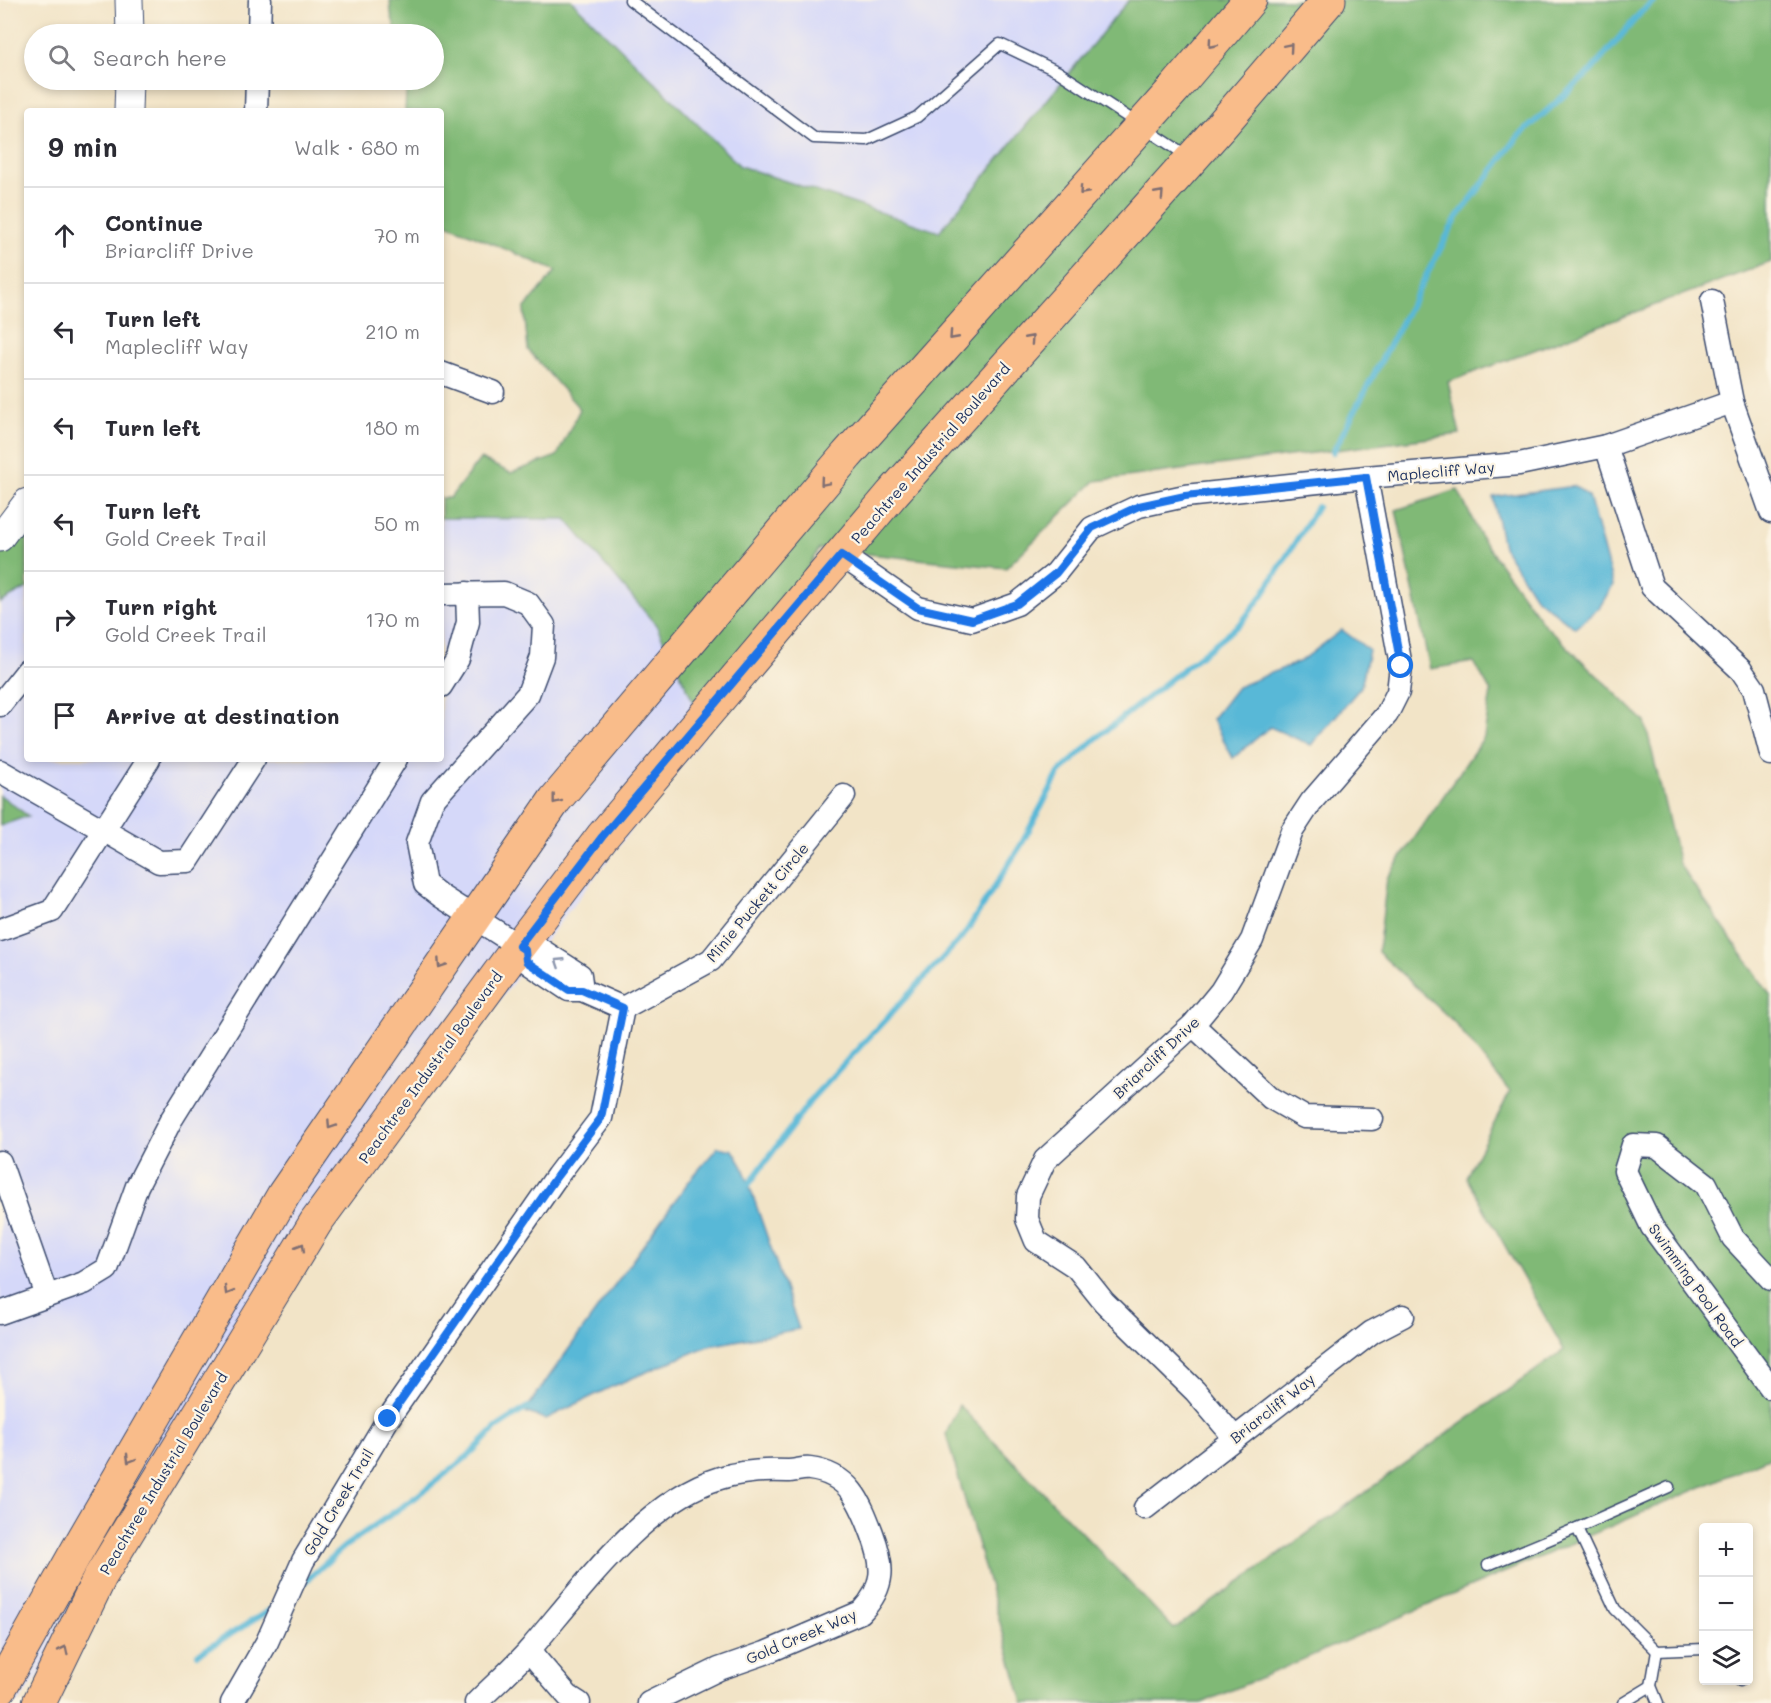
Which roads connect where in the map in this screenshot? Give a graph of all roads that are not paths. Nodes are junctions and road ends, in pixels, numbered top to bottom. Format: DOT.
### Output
graph roads {
  1 [pos="129,0"];
  2 [pos="260,0"];
  3 [pos="630,0"];
  4 [pos="1250,0"];
  5 [pos="1329,0"];
  6 [pos="130,24"];
  7 [pos="259,24"];
  8 [pos="129,90"];
  9 [pos="257,90"];
  10 [pos="128,108"];
  11 [pos="256,108"];
  12 [pos="1142,125"];
  13 [pos="1192,159"];
  14 [pos="1712,301"];
  15 [pos="444,374"];
  16 [pos="493,392"];
  17 [pos="1732,402"];
  18 [pos="1606,446"];
  19 [pos="1366,477"];
  20 [pos="24,506"];
  21 [pos="1771,512"];
  22 [pos="0,538"];
  23 [pos="841,555"];
  24 [pos="467,593"];
  25 [pos="444,594"];
  26 [pos="24,675"];
  27 [pos="444,681"];
  28 [pos="0,705"];
  29 [pos="1771,754"];
  30 [pos="147,762"];
  31 [pos="252,762"];
  32 [pos="394,762"];
  33 [pos="0,771"];
  34 [pos="844,796"];
  35 [pos="104,830"];
  36 [pos="474,916"];
  37 [pos="0,930"];
  38 [pos="522,948"];
  39 [pos="623,1008"];
  40 [pos="1193,1025"];
  41 [pos="1372,1119"];
  42 [pos="0,1162"];
  43 [pos="1771,1279"];
  44 [pos="48,1296"];
  45 [pos="0,1313"];
  46 [pos="1403,1316"];
  47 [pos="1771,1388"];
  48 [pos="1234,1437"];
  49 [pos="1670,1486"];
  50 [pos="1145,1508"];
  51 [pos="1577,1528"];
  52 [pos="1488,1565"];
  53 [pos="1699,1649"];
  54 [pos="529,1651"];
  55 [pos="1657,1651"];
  56 [pos="1652,1686"];
  57 [pos="0,1688"];
  58 [pos="39,1703"];
  59 [pos="232,1703"];
  60 [pos="476,1703"];
  61 [pos="579,1703"];
  62 [pos="650,1703"];
  63 [pos="1623,1703"];
  64 [pos="1658,1703"];
  1 -- 6 [label="street"];
  2 -- 7 [label="street"];
  3 -- 12 [label="lane"];
  4 -- 12 [label="main road, one-way"];
  13 -- 5 [label="main road, Peachtree Industrial Boulevard, one-way"];
  8 -- 10 [label="street"];
  9 -- 11 [label="street"];
  12 -- 13 [label="lane"];
  12 -- 36 [label="main road, one-way"];
  23 -- 13 [label="main road, Peachtree Industrial Boulevard, one-way"];
  14 -- 17 [label="street"];
  15 -- 16 [label="street"];
  17 -- 18 [label="street, Maplecliff Way"];
  17 -- 21 [label="street"];
  18 -- 19 [label="street, Maplecliff Way"];
  18 -- 29 [label="street"];
  19 -- 23 [label="street, Maplecliff Way"];
  19 -- 40 [label="street, Briarcliff Drive"];
  20 -- 22 [label="street"];
  23 -- 38 [label="main road, Peachtree Industrial Boulevard"];
  24 -- 25 [label="street"];
  24 -- 27 [label="street"];
  24 -- 36 [label="street"];
  26 -- 28 [label="street"];
  30 -- 35 [label="street"];
  31 -- 35 [label="street"];
  32 -- 44 [label="street"];
  33 -- 35 [label="street"];
  34 -- 39 [label="street, Minie Puckett Circle"];
  35 -- 37 [label="street"];
  36 -- 38 [label="street"];
  36 -- 57 [label="main road, one-way"];
  38 -- 39 [label="street"];
  58 -- 38 [label="main road, Peachtree Industrial Boulevard, one-way"];
  39 -- 59 [label="street, Gold Creek Trail"];
  40 -- 41 [label="street"];
  40 -- 48 [label="street, Briarcliff Drive"];
  42 -- 44 [label="street"];
  43 -- 47 [label="street, Swimming Pool Road"];
  44 -- 45 [label="street"];
  46 -- 48 [label="street, Briarcliff Way"];
  48 -- 50 [label="street, Briarcliff Way"];
  49 -- 51 [label="lane"];
  51 -- 52 [label="lane"];
  51 -- 55 [label="lane"];
  53 -- 55 [label="lane"];
  54 -- 60 [label="street, Gold Creek Way"];
  54 -- 61 [label="street"];
  54 -- 62 [label="street, Gold Creek Way"];
  55 -- 56 [label="lane"];
  56 -- 63 [label="lane"];
  56 -- 64 [label="lane"];
}
